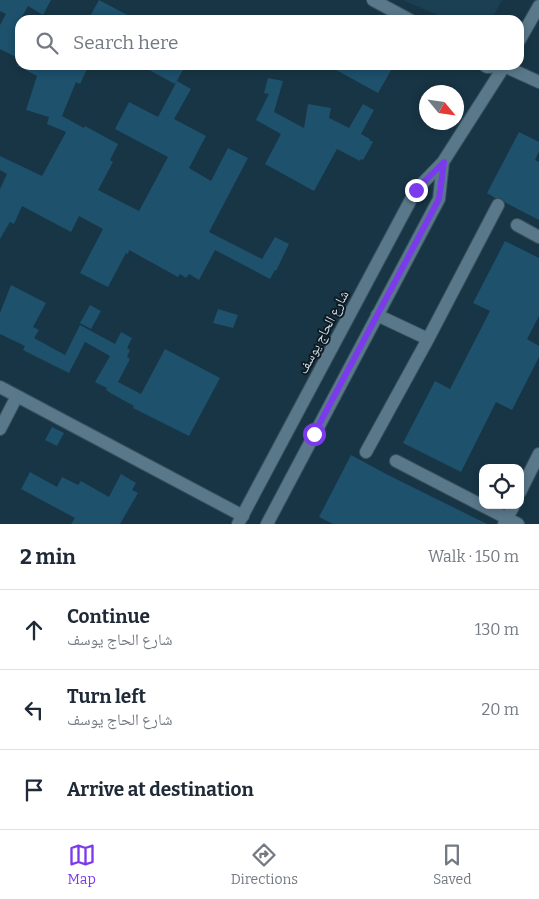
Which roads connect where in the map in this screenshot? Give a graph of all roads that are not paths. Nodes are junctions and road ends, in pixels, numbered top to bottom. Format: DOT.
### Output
graph roads {
  1 [pos="373,0"];
  2 [pos="539,6"];
  3 [pos="401,15"];
  4 [pos="524,32"];
  5 [pos="502,70"];
  6 [pos="513,70"];
  7 [pos="539,82"];
  8 [pos="444,162"];
  9 [pos="498,205"];
  10 [pos="517,225"];
  11 [pos="539,237"];
  12 [pos="377,315"];
  13 [pos="428,339"];
  14 [pos="0,387"];
  15 [pos="17,396"];
  16 [pos="0,429"];
  17 [pos="366,452"];
  18 [pos="539,454"];
  19 [pos="396,461"];
  20 [pos="524,484"];
  21 [pos="513,509"];
  22 [pos="240,520"];
  23 [pos="510,522"];
  24 [pos="270,523"];
  1 -- 3 [label="street"];
  2 -- 4 [label="street"];
  5 -- 8 [label="street, شارع الحاج يوسف"];
  6 -- 7 [label="street"];
  8 -- 12 [label="street, شارع الحاج يوسف"];
  8 -- 22 [label="street, شارع الحاج يوسف"];
  9 -- 13 [label="street"];
  10 -- 11 [label="street"];
  12 -- 13 [label="street"];
  12 -- 24 [label="street, شارع الحاج يوسف"];
  13 -- 17 [label="street"];
  14 -- 15 [label="street"];
  15 -- 16 [label="street"];
  15 -- 22 [label="street"];
  18 -- 20 [label="street"];
  19 -- 23 [label="street"];
  21 -- 23 [label="street"];
}
